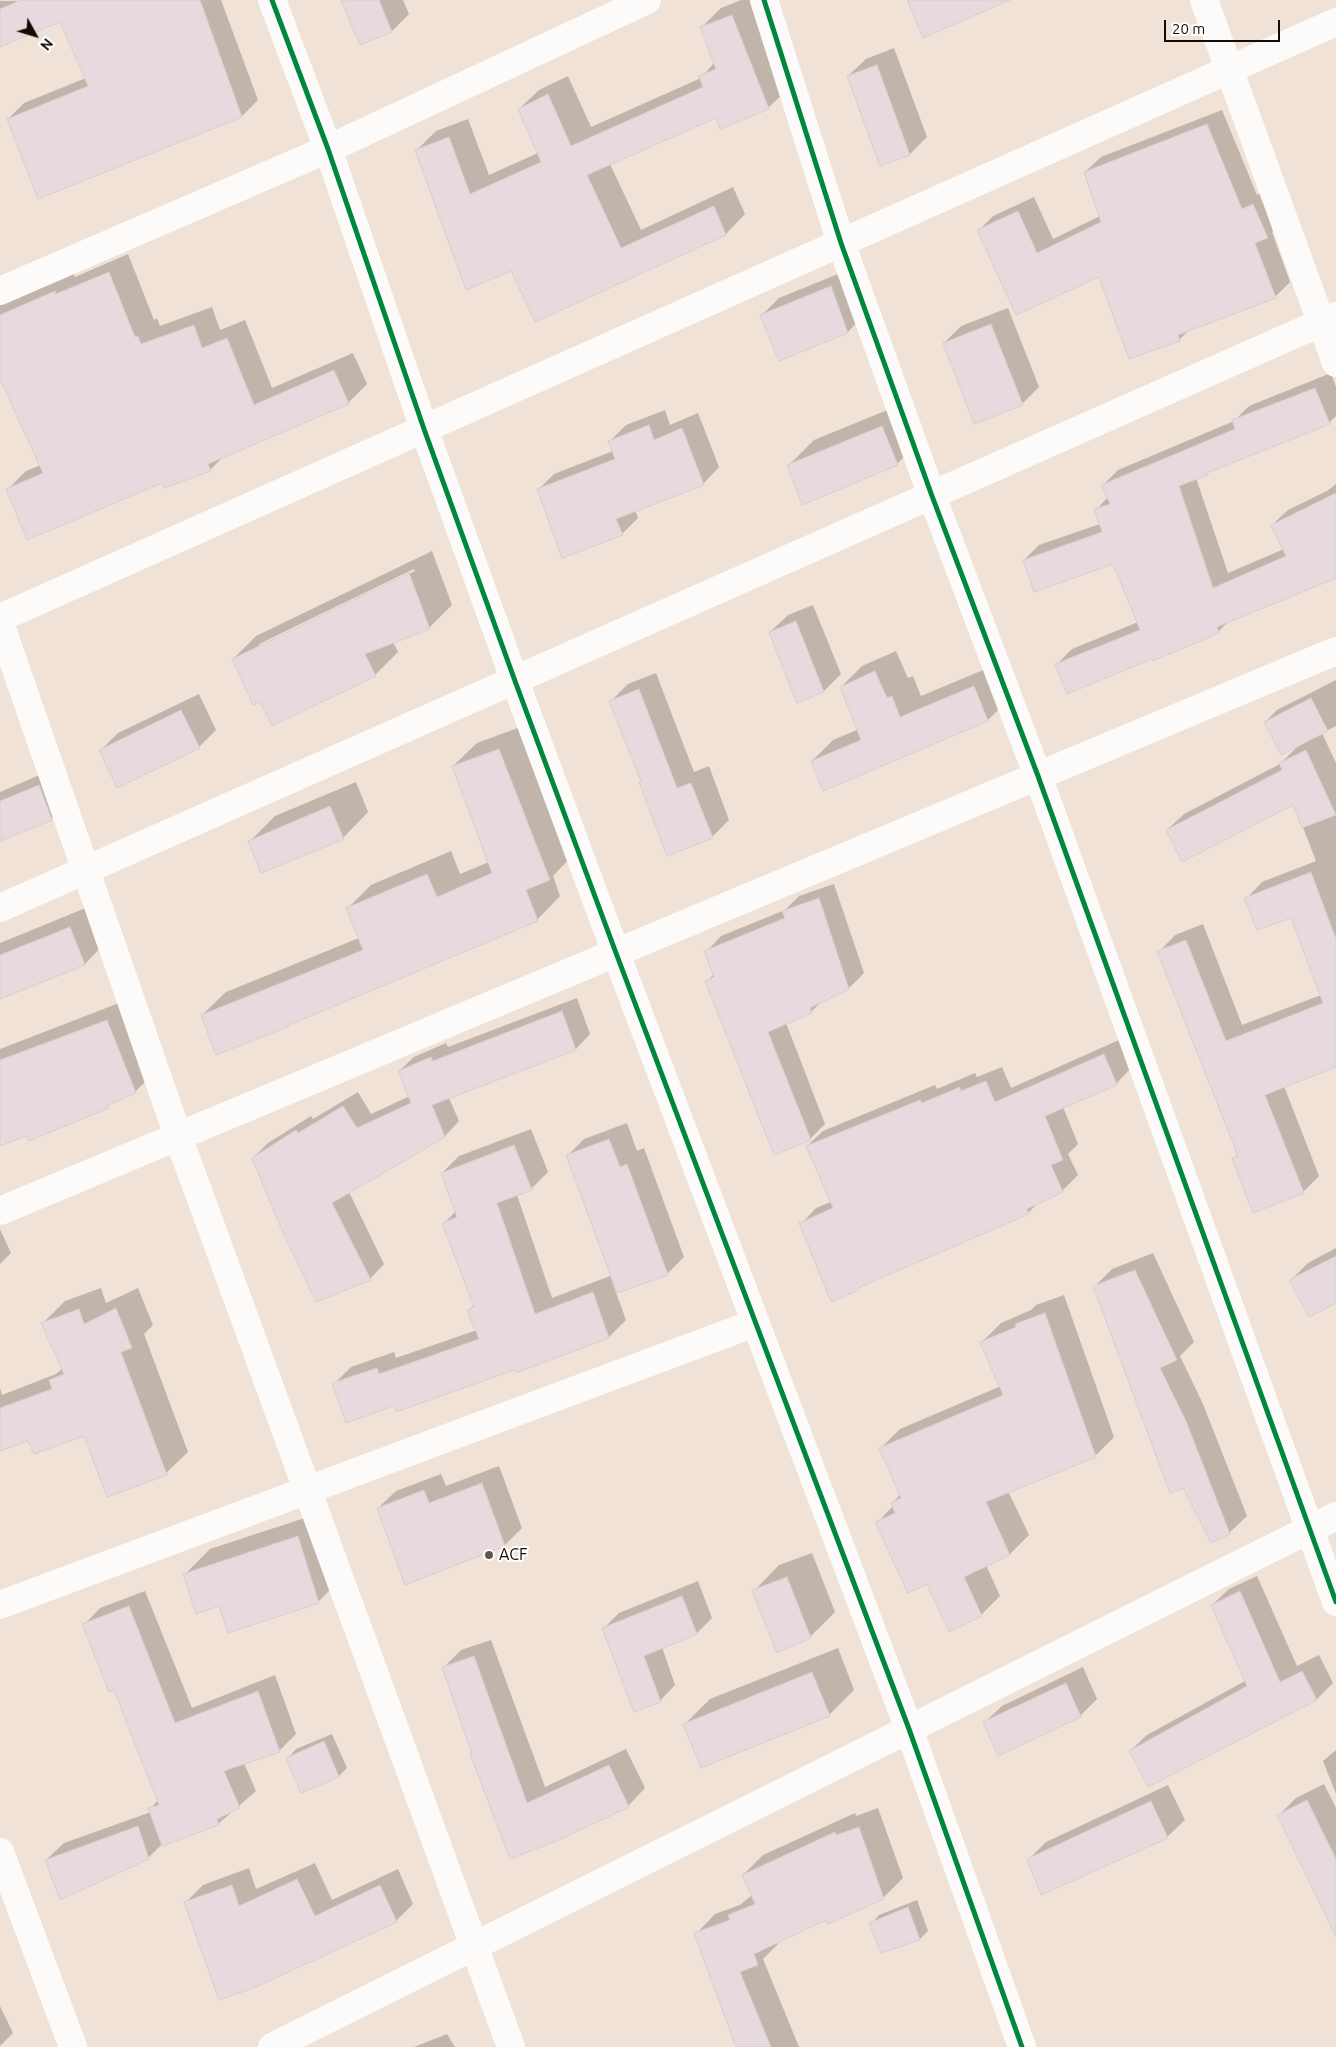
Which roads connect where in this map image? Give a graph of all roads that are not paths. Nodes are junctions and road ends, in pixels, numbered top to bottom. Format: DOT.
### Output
graph roads {
  1 [pos="272,0"];
  2 [pos="647,0"];
  3 [pos="764,0"];
  4 [pos="1204,0"];
  5 [pos="1336,22"];
  6 [pos="1230,70"];
  7 [pos="328,149"];
  8 [pos="841,243"];
  9 [pos="0,291"];
  10 [pos="1329,319"];
  11 [pos="1336,363"];
  12 [pos="424,429"];
  13 [pos="932,496"];
  14 [pos="0,618"];
  15 [pos="0,623"];
  16 [pos="1336,651"];
  17 [pos="515,681"];
  18 [pos="1038,776"];
  19 [pos="86,870"];
  20 [pos="0,908"];
  21 [pos="616,953"];
  22 [pos="178,1136"];
  23 [pos="0,1211"];
  24 [pos="754,1322"];
  25 [pos="308,1489"];
  26 [pos="1336,1516"];
  27 [pos="1309,1530"];
  28 [pos="1336,1602"];
  29 [pos="0,1605"];
  30 [pos="909,1729"];
  31 [pos="0,1852"];
  32 [pos="474,1946"];
  33 [pos="73,2047"];
  34 [pos="272,2047"];
  35 [pos="511,2047"];
  36 [pos="1022,2047"];
  1 -- 7 [label="street"];
  2 -- 7 [label="street"];
  3 -- 8 [label="street"];
  4 -- 6 [label="street"];
  5 -- 6 [label="street"];
  6 -- 8 [label="street"];
  6 -- 10 [label="street"];
  7 -- 9 [label="street"];
  7 -- 12 [label="street"];
  8 -- 12 [label="street"];
  8 -- 13 [label="street"];
  10 -- 11 [label="street"];
  10 -- 13 [label="street"];
  12 -- 14 [label="street"];
  12 -- 17 [label="street"];
  13 -- 17 [label="street"];
  13 -- 18 [label="street"];
  15 -- 19 [label="street"];
  16 -- 18 [label="street"];
  17 -- 19 [label="street"];
  17 -- 21 [label="street"];
  18 -- 21 [label="street"];
  18 -- 27 [label="street"];
  19 -- 20 [label="street"];
  19 -- 22 [label="street"];
  21 -- 22 [label="street"];
  21 -- 24 [label="street"];
  22 -- 23 [label="street"];
  22 -- 25 [label="street"];
  24 -- 25 [label="street"];
  24 -- 30 [label="street"];
  25 -- 29 [label="street"];
  25 -- 32 [label="street"];
  26 -- 27 [label="street"];
  27 -- 28 [label="street"];
  27 -- 30 [label="street"];
  30 -- 32 [label="street"];
  30 -- 36 [label="street"];
  31 -- 33 [label="street"];
  32 -- 34 [label="street"];
  32 -- 35 [label="street"];
}
